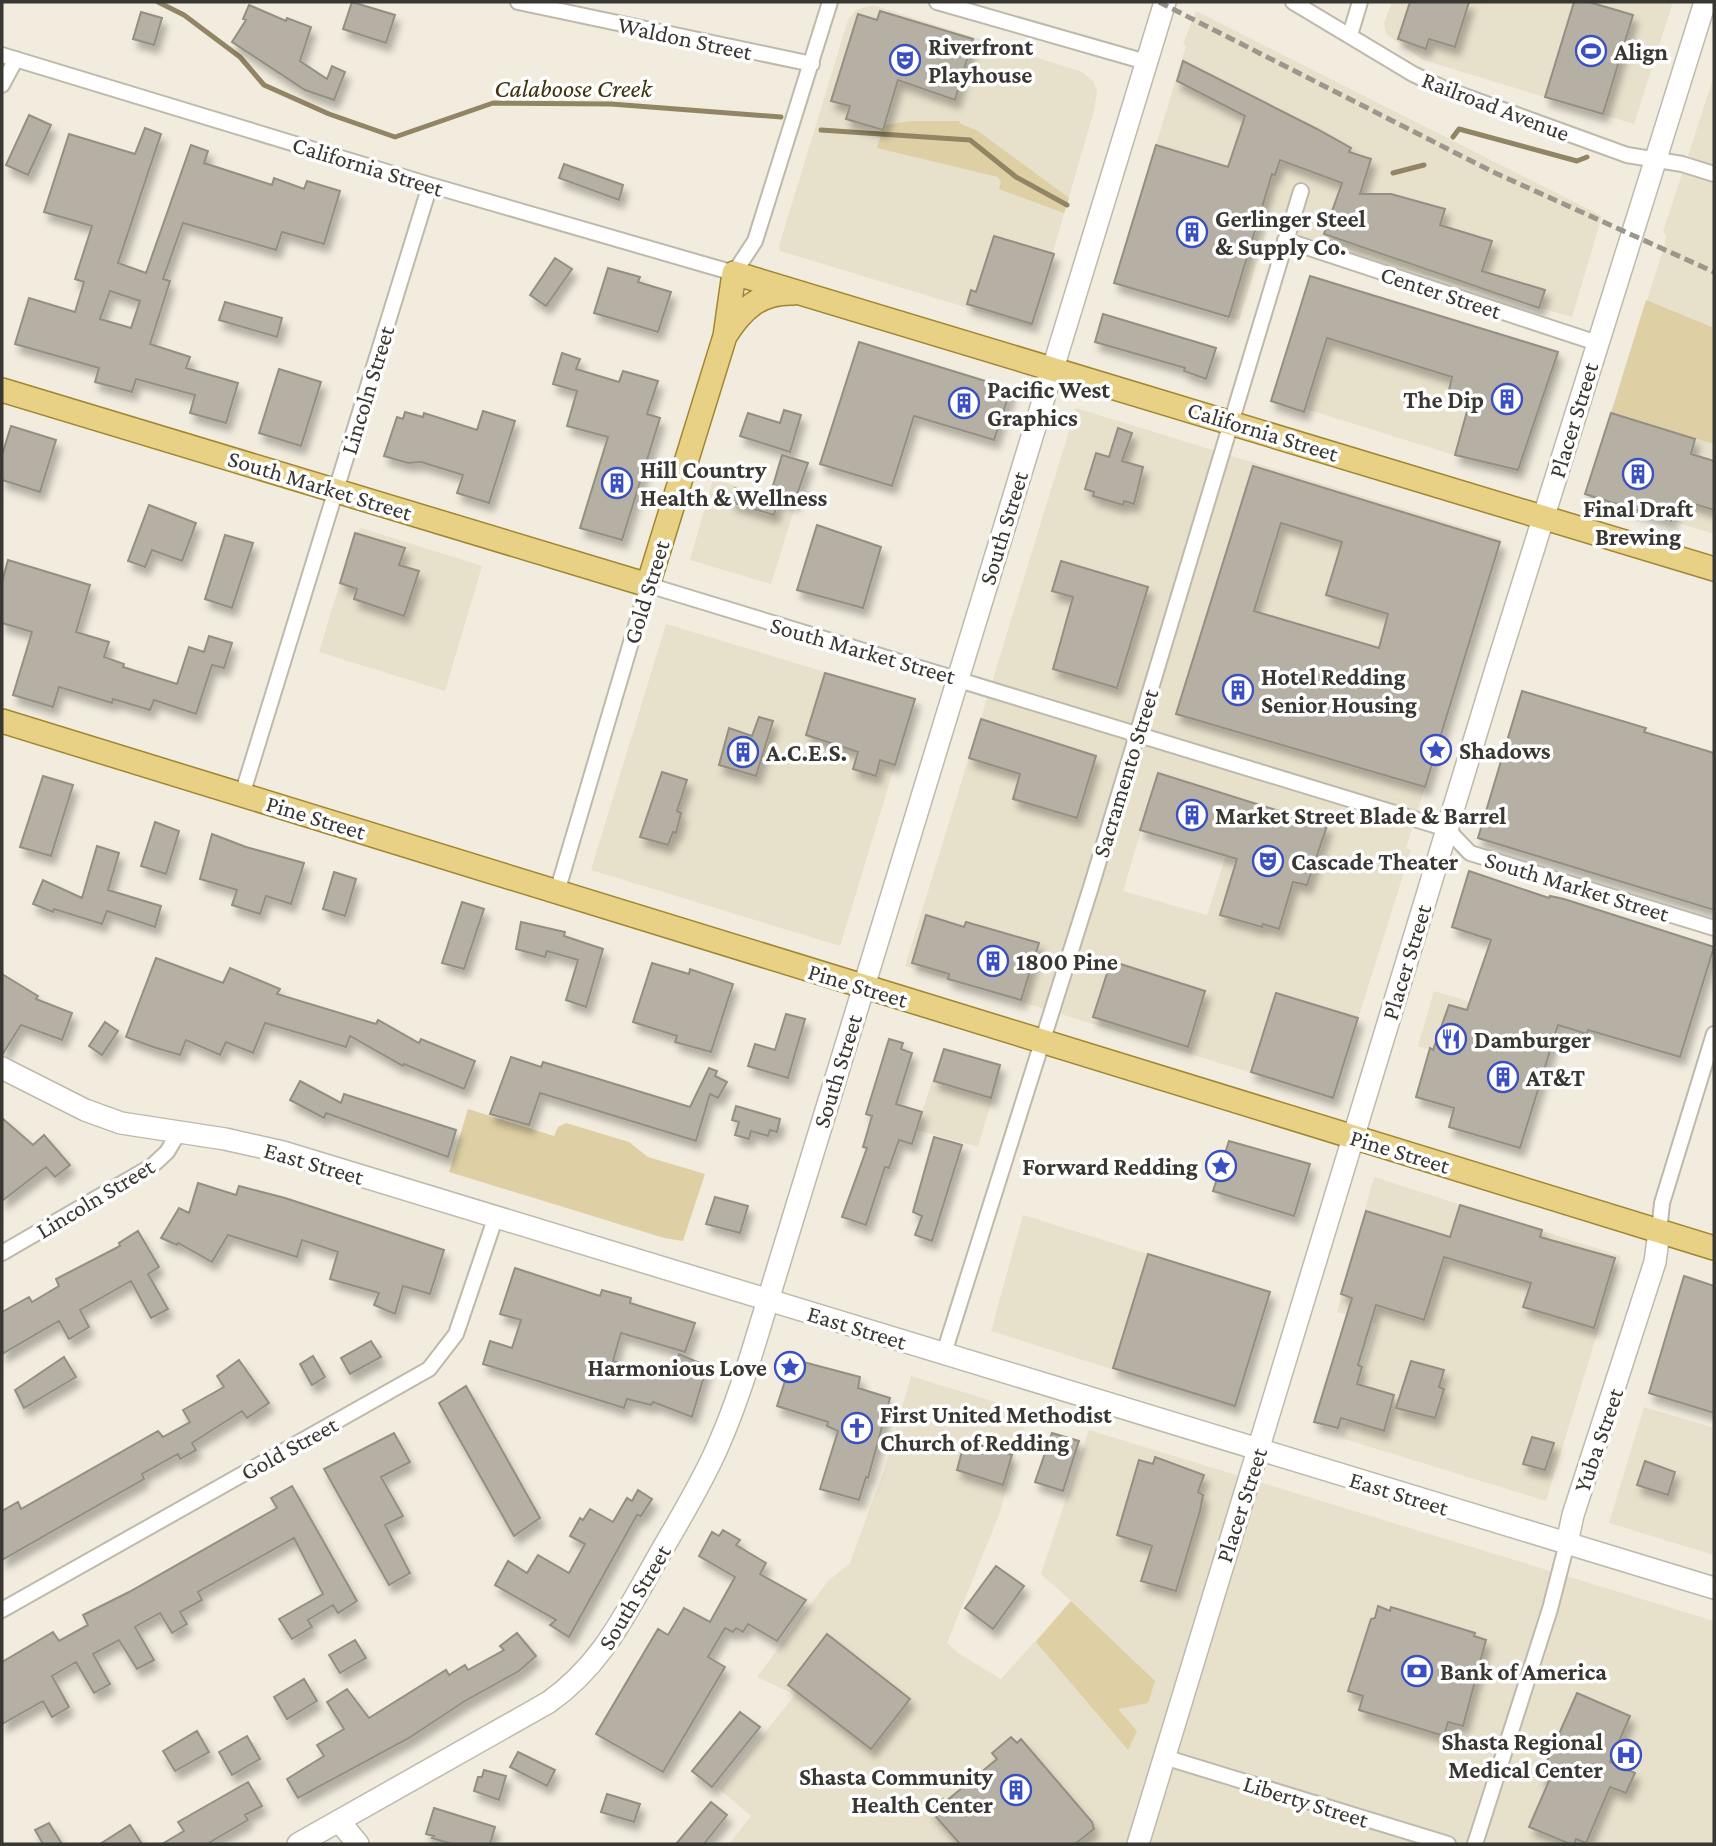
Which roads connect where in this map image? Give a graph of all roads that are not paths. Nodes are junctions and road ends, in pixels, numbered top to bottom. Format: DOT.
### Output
graph roads {
  1 [pos="518,2"];
  2 [pos="830,2"];
  3 [pos="937,2"];
  4 [pos="1165,2"];
  5 [pos="1293,2"];
  6 [pos="1360,2"];
  7 [pos="1705,2"];
  8 [pos="1350,35"];
  9 [pos="9,57"];
  10 [pos="1146,62"];
  11 [pos="812,64"];
  12 [pos="2,85"];
  13 [pos="1657,159"];
  14 [pos="1714,174"];
  15 [pos="430,185"];
  16 [pos="1301,191"];
  17 [pos="1285,240"];
  18 [pos="734,273"];
  19 [pos="812,295"];
  20 [pos="754,302"];
  21 [pos="725,336"];
  22 [pos="1597,343"];
  23 [pos="1053,368"];
  24 [pos="2,390"];
  25 [pos="1232,422"];
  26 [pos="337,490"];
  27 [pos="1543,516"];
  28 [pos="1714,569"];
  29 [pos="648,585"];
  30 [pos="957,678"];
  31 [pos="2,721"];
  32 [pos="1138,733"];
  33 [pos="242,795"];
  34 [pos="1447,829"];
  35 [pos="557,892"];
  36 [pos="1714,928"];
  37 [pos="863,986"];
  38 [pos="1714,1034"];
  39 [pos="1041,1041"];
  40 [pos="2,1068"];
  41 [pos="179,1132"];
  42 [pos="1354,1137"];
  43 [pos="496,1216"];
  44 [pos="1659,1232"];
  45 [pos="1714,1248"];
  46 [pos="2,1253"];
  47 [pos="768,1300"];
  48 [pos="944,1353"];
  49 [pos="1259,1450"];
  50 [pos="1567,1543"];
  51 [pos="1714,1588"];
  52 [pos="2,1610"];
  53 [pos="1164,1757"];
  54 [pos="339,1821"];
  55 [pos="298,1844"];
  56 [pos="358,1844"];
  57 [pos="1138,1844"];
  58 [pos="1448,1844"];
  59 [pos="1475,1844"];
  1 -- 11 [label="street, Waldon Street"];
  2 -- 11 [label="street"];
  3 -- 10 [label="street"];
  4 -- 10 [label="street, South Street"];
  5 -- 8 [label="street, Railroad Avenue"];
  6 -- 8 [label="street"];
  7 -- 13 [label="street, Placer Street"];
  8 -- 13 [label="street, Railroad Avenue"];
  9 -- 12 [label="street"];
  9 -- 15 [label="street, California Street"];
  10 -- 23 [label="street, South Street"];
  11 -- 18 [label="street"];
  13 -- 14 [label="street, Railroad Avenue"];
  13 -- 22 [label="street, Placer Street"];
  15 -- 18 [label="street, California Street"];
  15 -- 26 [label="street, Lincoln Street"];
  16 -- 17 [label="street, Sacramento Street"];
  17 -- 22 [label="street, Center Street"];
  17 -- 25 [label="street, Sacramento Street"];
  18 -- 19 [label="main road, California Street"];
  18 -- 21 [label="main road"];
  19 -- 20 [label="main road, California Street"];
  19 -- 23 [label="main road, California Street"];
  20 -- 21 [label="main road, Gold Street"];
  21 -- 29 [label="main road, Gold Street"];
  22 -- 27 [label="street, Placer Street"];
  23 -- 25 [label="main road, California Street"];
  23 -- 30 [label="street, South Street"];
  24 -- 26 [label="main road, South Market Street"];
  25 -- 27 [label="main road, California Street"];
  25 -- 32 [label="street, Sacramento Street"];
  26 -- 29 [label="main road, South Market Street"];
  26 -- 33 [label="street, Lincoln Street"];
  27 -- 28 [label="main road, California Street"];
  27 -- 34 [label="street, Placer Street"];
  29 -- 30 [label="street, South Market Street"];
  29 -- 35 [label="street, Gold Street"];
  30 -- 32 [label="street, South Market Street"];
  30 -- 37 [label="street, South Street"];
  31 -- 33 [label="main road, Pine Street"];
  32 -- 34 [label="street, South Market Street"];
  32 -- 39 [label="street, Sacramento Street"];
  33 -- 35 [label="main road, Pine Street"];
  34 -- 36 [label="street, South Market Street"];
  34 -- 42 [label="street, Placer Street"];
  35 -- 37 [label="main road, Pine Street"];
  37 -- 39 [label="main road, Pine Street"];
  37 -- 47 [label="street, South Street"];
  38 -- 44 [label="street, Yuba Street"];
  39 -- 42 [label="main road, Pine Street"];
  39 -- 48 [label="street, Sacramento Street"];
  40 -- 41 [label="street, East Street"];
  41 -- 43 [label="street, East Street"];
  41 -- 46 [label="street, Lincoln Street"];
  42 -- 44 [label="main road, Pine Street"];
  42 -- 49 [label="street, Placer Street"];
  43 -- 47 [label="street, East Street"];
  43 -- 52 [label="street, Gold Street"];
  44 -- 45 [label="main road, Pine Street"];
  44 -- 50 [label="street, Yuba Street"];
  47 -- 48 [label="street, East Street"];
  47 -- 54 [label="street, South Street"];
  48 -- 49 [label="street, East Street"];
  49 -- 50 [label="street, East Street"];
  49 -- 53 [label="street, Placer Street"];
  50 -- 51 [label="street, East Street"];
  50 -- 59 [label="street, Yuba Street"];
  53 -- 57 [label="street, Placer Street"];
  53 -- 58 [label="street, Liberty Street"];
  54 -- 55 [label="street, South Street"];
  54 -- 56 [label="street"];
}
